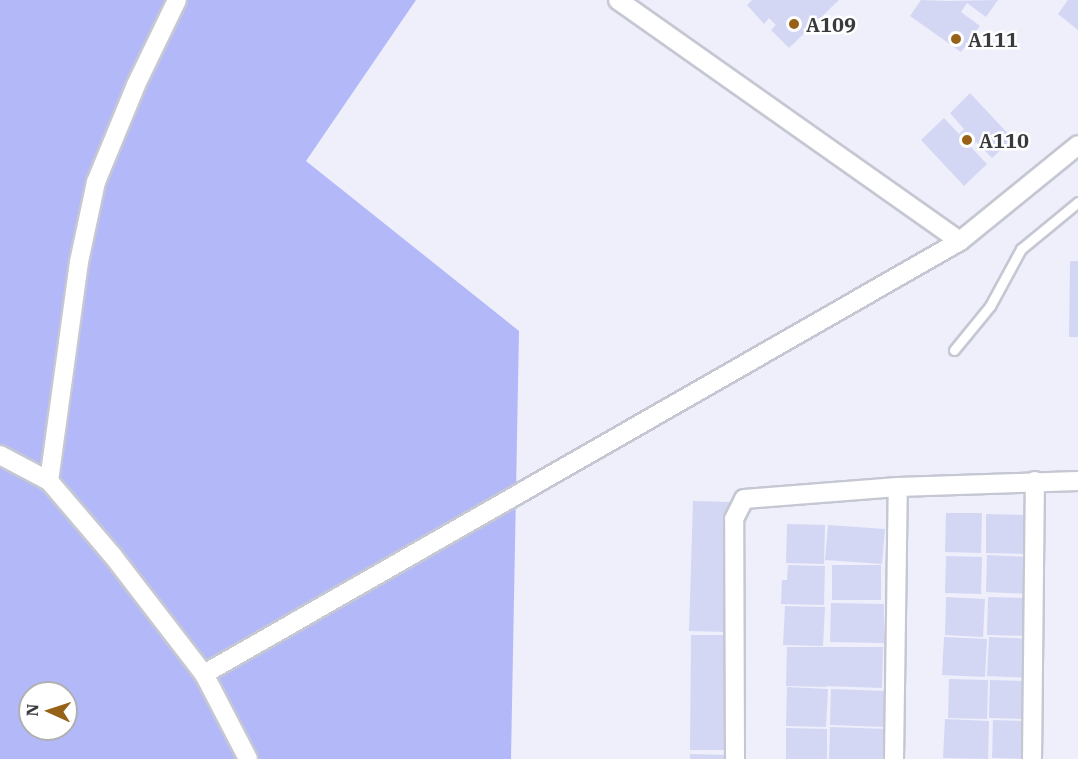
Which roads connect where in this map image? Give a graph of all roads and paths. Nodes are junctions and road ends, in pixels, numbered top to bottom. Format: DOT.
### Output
graph roads {
  1 [pos="177,0"];
  2 [pos="618,0"];
  3 [pos="1078,145"];
  4 [pos="1078,202"];
  5 [pos="960,241"];
  6 [pos="954,350"];
  7 [pos="0,455"];
  8 [pos="1078,480"];
  9 [pos="49,481"];
  10 [pos="1035,482"];
  11 [pos="898,488"];
  12 [pos="204,674"];
  13 [pos="248,759"];
  14 [pos="735,759"];
  15 [pos="894,759"];
  16 [pos="1032,759"];
  1 -- 9 [label="street"];
  2 -- 5 [label="street"];
  3 -- 5 [label="street"];
  4 -- 6 [label="lane"];
  5 -- 12 [label="street"];
  7 -- 9 [label="street"];
  8 -- 10 [label="street"];
  9 -- 12 [label="street"];
  10 -- 11 [label="street"];
  10 -- 16 [label="street"];
  11 -- 14 [label="street"];
  11 -- 15 [label="street"];
  12 -- 13 [label="street"];
}
